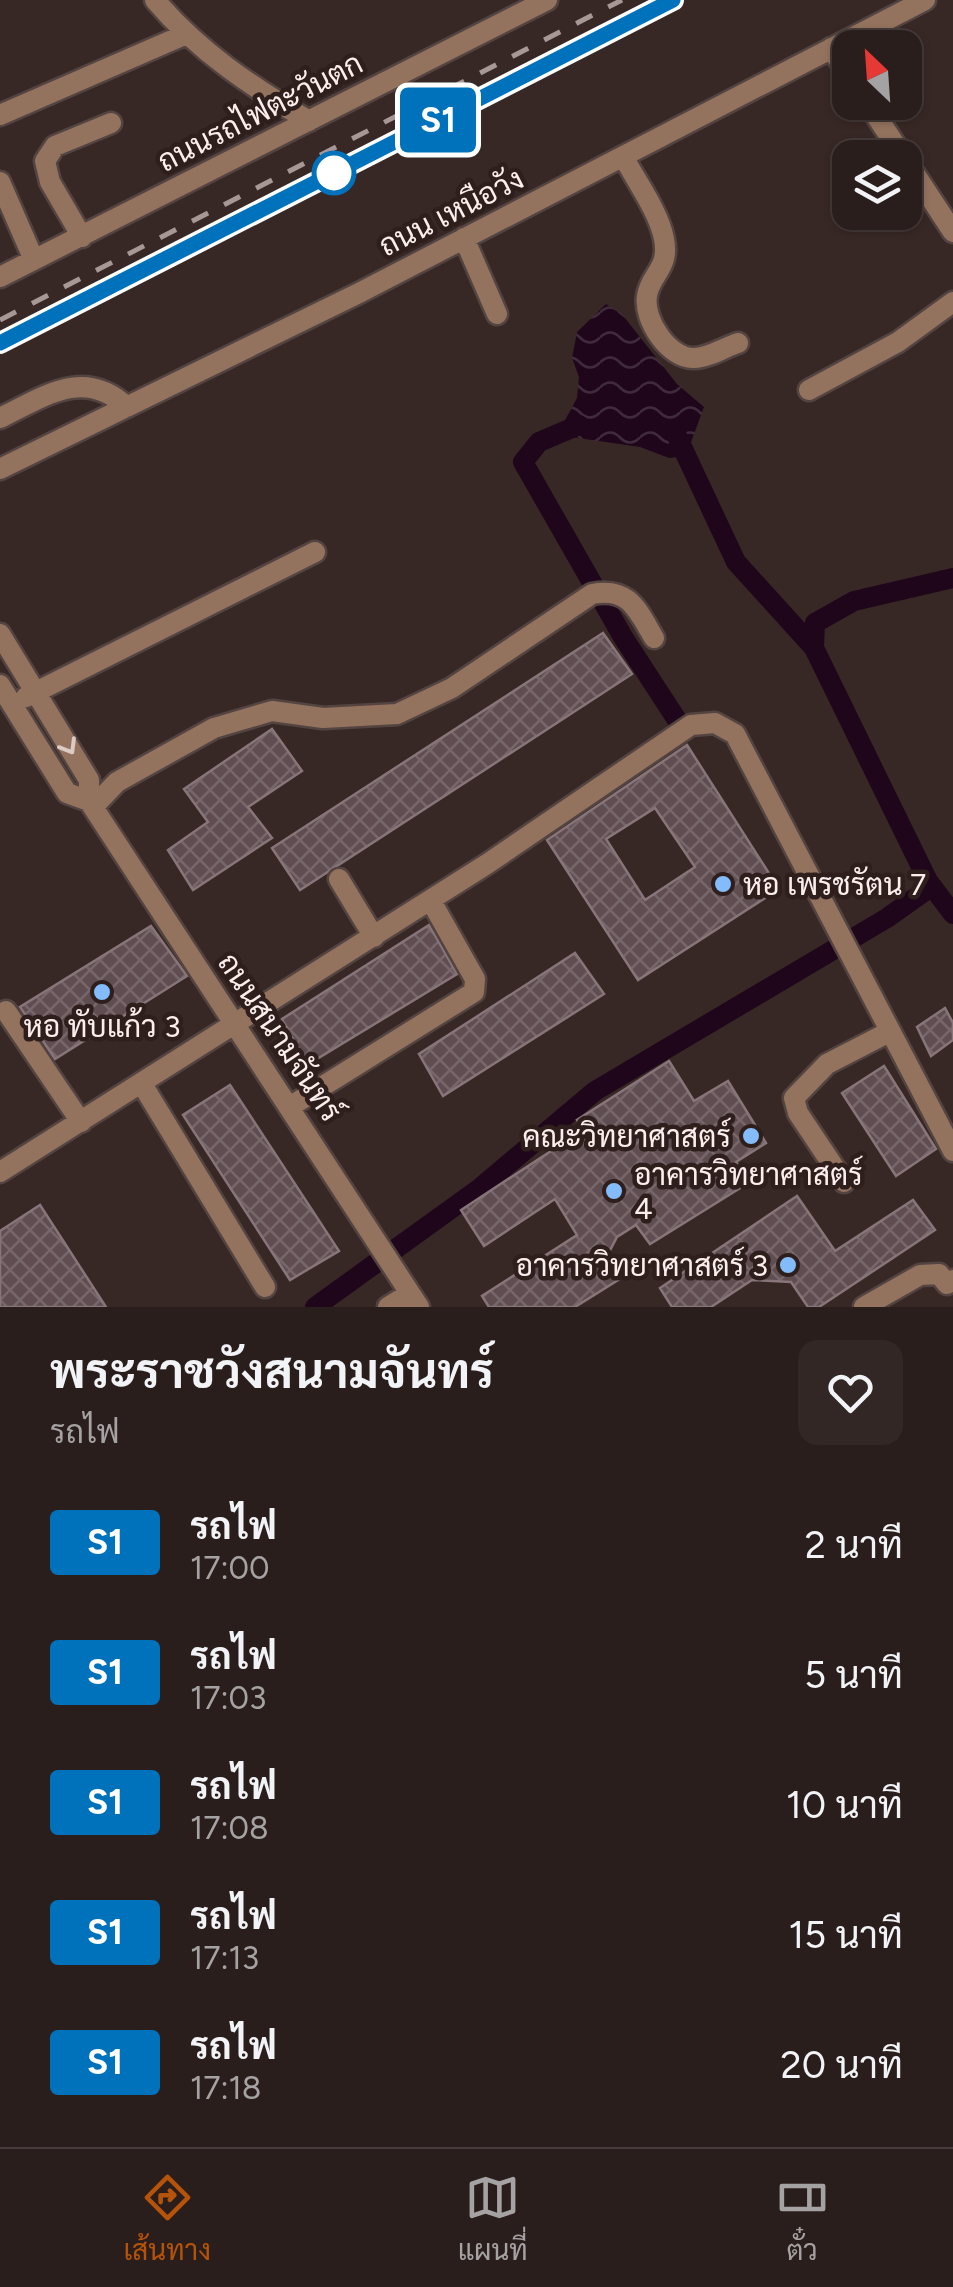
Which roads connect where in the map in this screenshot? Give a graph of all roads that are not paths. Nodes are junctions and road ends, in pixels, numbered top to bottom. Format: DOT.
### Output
graph roads {
  1 [pos="155,0"];
  2 [pos="547,0"];
  3 [pos="925,0"];
  4 [pos="184,35"];
  5 [pos="831,48"];
  6 [pos="0,114"];
  7 [pos="309,121"];
  8 [pos="111,122"];
  9 [pos="623,156"];
  10 [pos="0,182"];
  11 [pos="922,185"];
  12 [pos="953,231"];
  13 [pos="82,237"];
  14 [pos="464,238"];
  15 [pos="34,260"];
  16 [pos="0,278"];
  17 [pos="953,302"];
  18 [pos="497,314"];
  19 [pos="738,343"];
  20 [pos="809,390"];
  21 [pos="127,407"];
  22 [pos="0,418"];
  23 [pos="0,469"];
  24 [pos="315,552"];
  25 [pos="0,634"];
  26 [pos="654,638"];
  27 [pos="0,685"];
  28 [pos="36,693"];
  29 [pos="12,704"];
  30 [pos="91,804"];
  31 [pos="339,878"];
  32 [pos="430,901"];
  33 [pos="374,937"];
  34 [pos="6,1011"];
  35 [pos="236,1026"];
  36 [pos="889,1032"];
  37 [pos="142,1084"];
  38 [pos="291,1106"];
  39 [pos="81,1122"];
  40 [pos="953,1151"];
  41 [pos="0,1172"];
  42 [pos="844,1182"];
  43 [pos="951,1286"];
  44 [pos="265,1287"];
  45 [pos="414,1300"];
  46 [pos="388,1307"];
  47 [pos="864,1307"];
  1 -- 4 [label="street"];
  2 -- 7 [label="street, ถนนรถไฟตะวันตก"];
  3 -- 5 [label="street, ถนน เหนือวัง"];
  4 -- 6 [label="street"];
  4 -- 7 [label="street"];
  5 -- 9 [label="street, ถนน เหนือวัง"];
  7 -- 13 [label="street, ถนนรถไฟตะวันตก"];
  8 -- 13 [label="street"];
  9 -- 14 [label="street, ถนน เหนือวัง"];
  9 -- 19 [label="street"];
  10 -- 15 [label="street"];
  11 -- 12 [label="street"];
  13 -- 15 [label="street, ถนนรถไฟตะวันตก"];
  14 -- 18 [label="street"];
  14 -- 21 [label="street, ถนน เหนือวัง"];
  15 -- 16 [label="street, ถนนรถไฟตะวันตก"];
  17 -- 20 [label="street"];
  21 -- 22 [label="street"];
  21 -- 23 [label="street, ถนน เหนือวัง"];
  24 -- 28 [label="street"];
  25 -- 28 [label="street, ถนนสนามจันทร์"];
  26 -- 30 [label="street"];
  27 -- 29 [label="street, ถนนสนามจันทร์"];
  28 -- 29 [label="street"];
  28 -- 30 [label="street, ถนนสนามจันทร์, one-way"];
  29 -- 30 [label="street, ถนนสนามจันทร์"];
  30 -- 35 [label="street, ถนนสนามจันทร์"];
  31 -- 33 [label="street"];
  32 -- 33 [label="street"];
  32 -- 36 [label="street"];
  32 -- 38 [label="street"];
  33 -- 35 [label="street"];
  34 -- 39 [label="street"];
  35 -- 37 [label="street"];
  35 -- 38 [label="street, ถนนสนามจันทร์"];
  36 -- 40 [label="street"];
  36 -- 42 [label="street"];
  37 -- 39 [label="street"];
  37 -- 44 [label="street"];
  38 -- 45 [label="street, ถนนสนามจันทร์"];
  39 -- 41 [label="street"];
  43 -- 47 [label="street"];
  45 -- 46 [label="street"];
}
